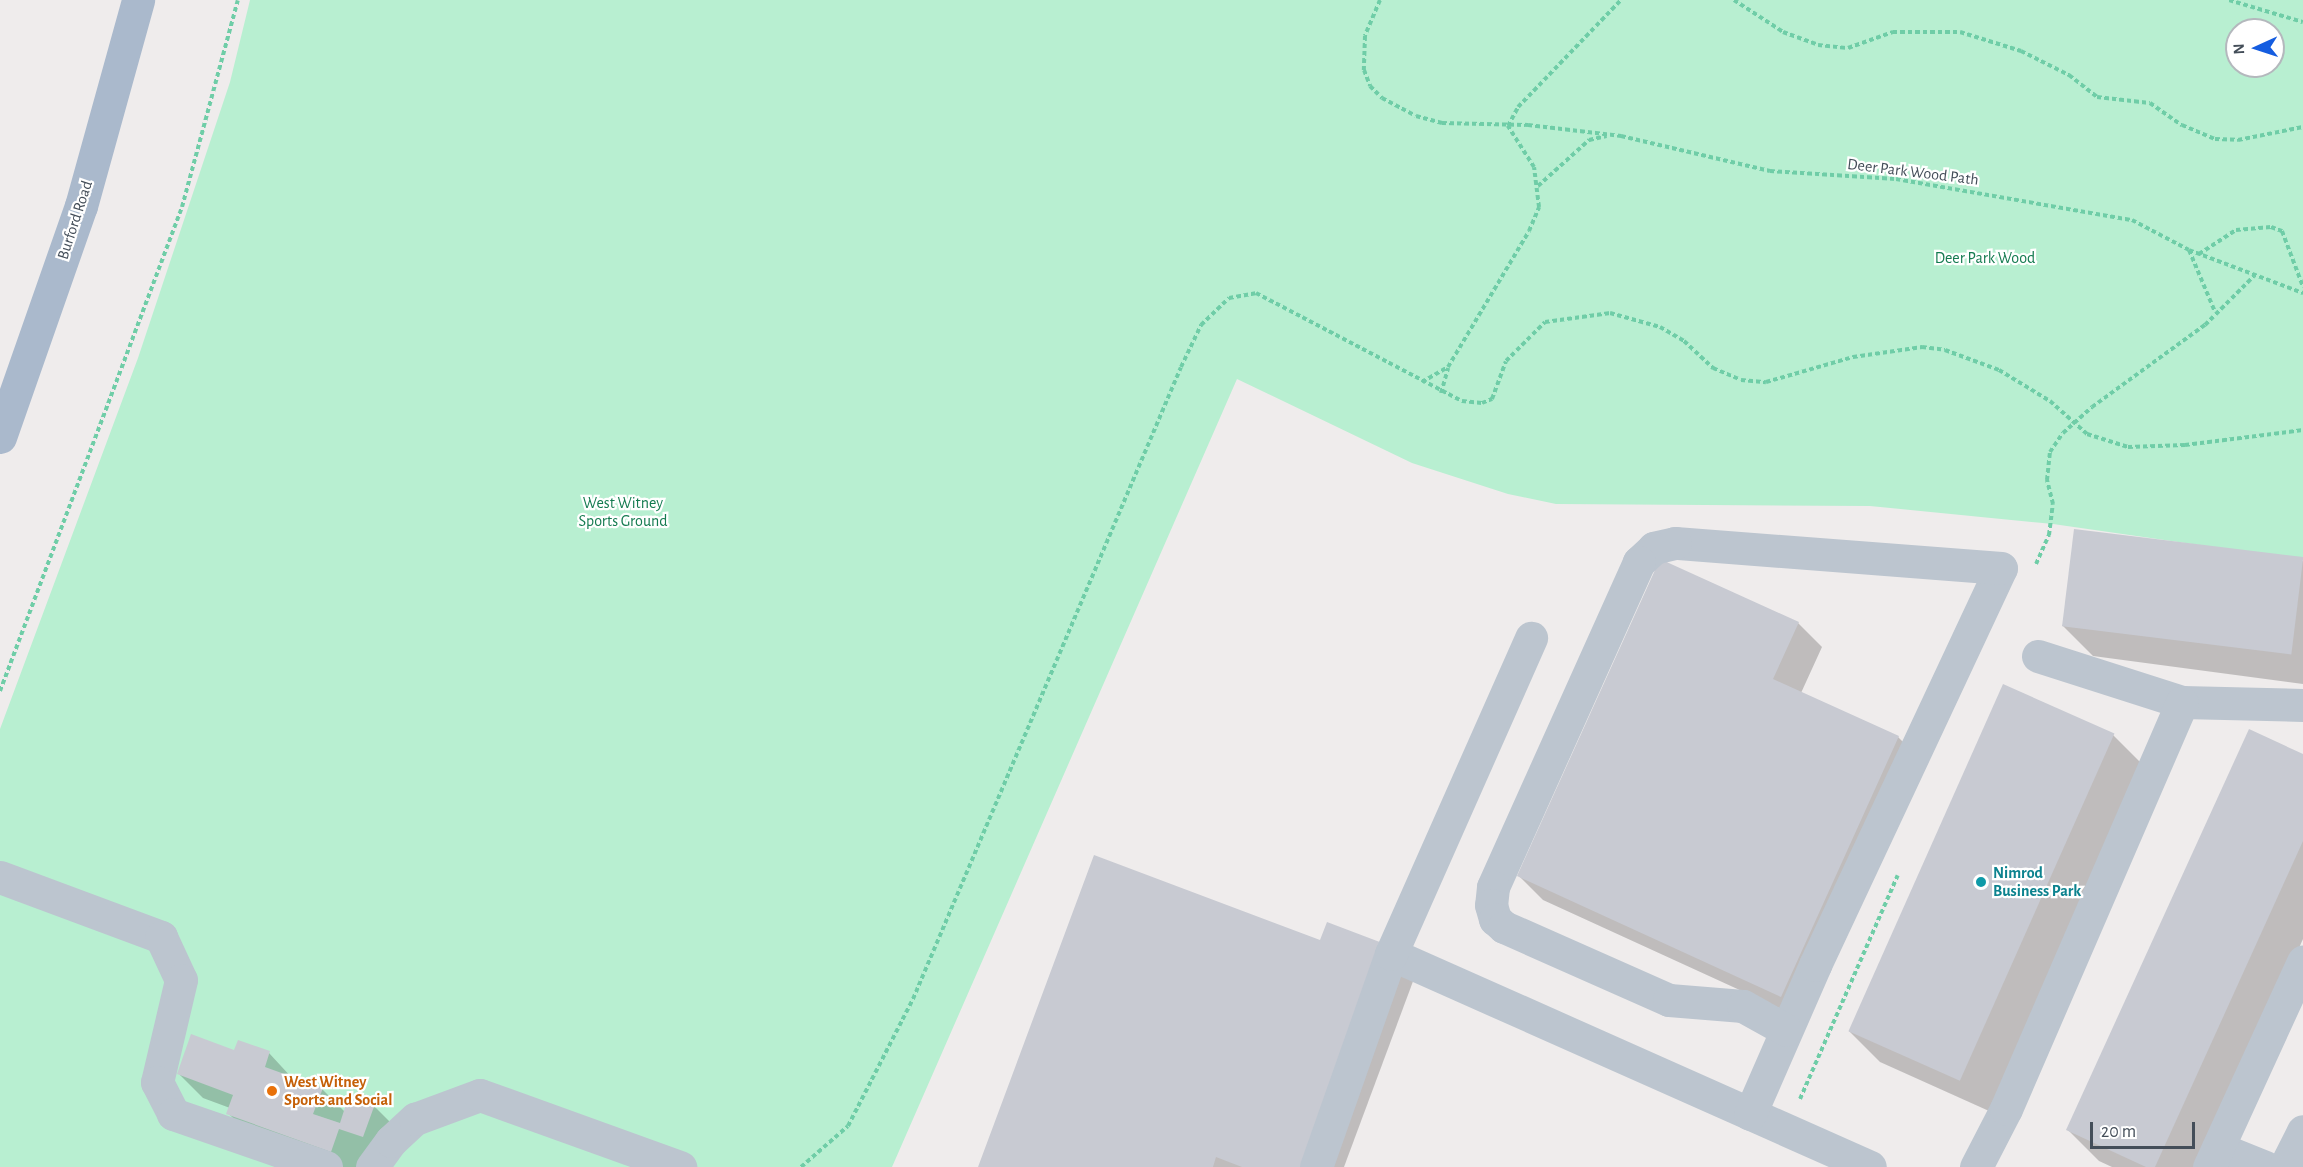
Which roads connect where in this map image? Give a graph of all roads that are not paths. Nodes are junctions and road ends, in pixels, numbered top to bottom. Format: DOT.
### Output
graph roads {
  1 [pos="138,0"];
  2 [pos="0,437"];
  3 [pos="1531,638"];
  4 [pos="2038,656"];
  5 [pos="2182,702"];
  6 [pos="2303,705"];
  7 [pos="0,877"];
  8 [pos="1391,954"];
  9 [pos="2303,962"];
  10 [pos="1786,1030"];
  11 [pos="1750,1114"];
  12 [pos="2303,1131"];
  13 [pos="2213,1157"];
  14 [pos="326,1167"];
  15 [pos="372,1167"];
  16 [pos="680,1167"];
  17 [pos="1316,1167"];
  18 [pos="1870,1167"];
  19 [pos="1976,1167"];
  20 [pos="2265,1167"];
  21 [pos="2285,1167"];
  1 -- 2 [label="main road, Burford Road"];
  3 -- 8 [label="lane"];
  4 -- 5 [label="lane"];
  5 -- 6 [label="lane"];
  5 -- 19 [label="lane"];
  7 -- 14 [label="lane"];
  8 -- 11 [label="lane"];
  8 -- 17 [label="lane"];
  9 -- 13 [label="lane"];
  10 -- 10 [label="lane"];
  10 -- 11 [label="lane"];
  11 -- 18 [label="lane"];
  12 -- 21 [label="lane"];
  13 -- 20 [label="lane"];
  15 -- 16 [label="lane"];
}
